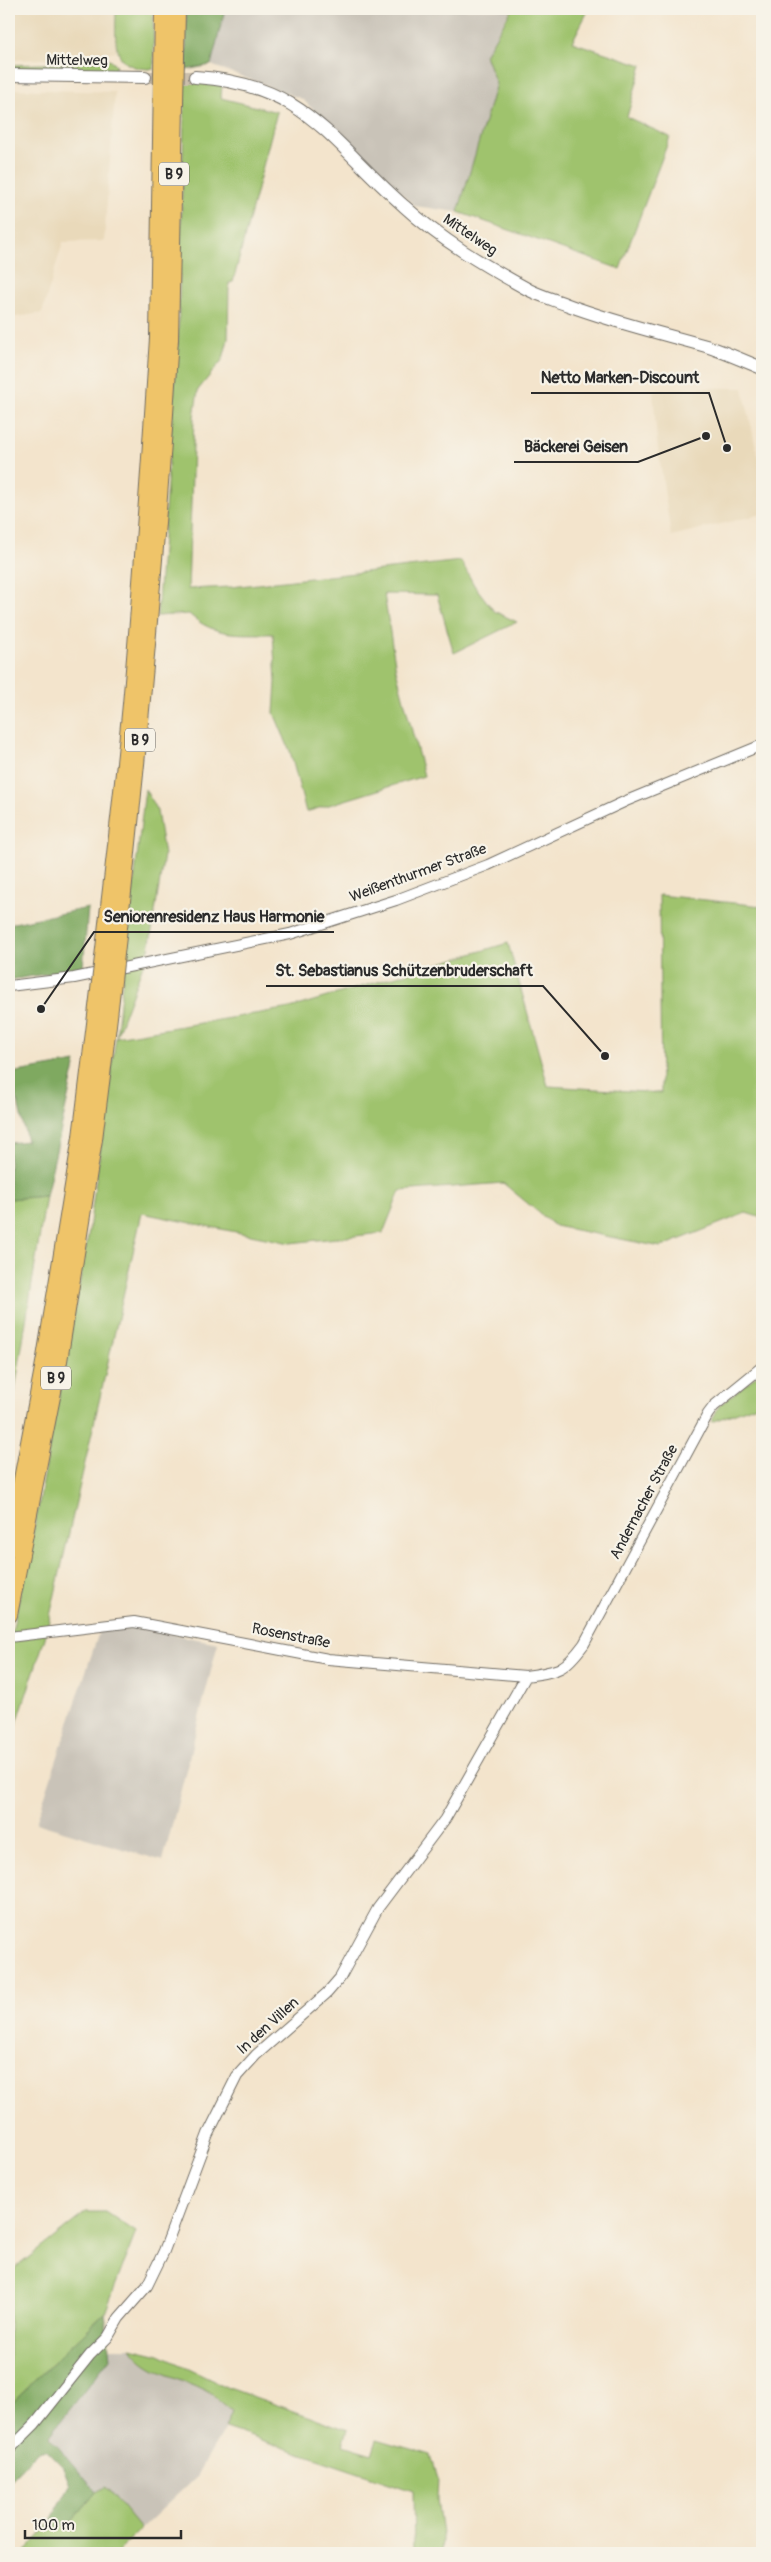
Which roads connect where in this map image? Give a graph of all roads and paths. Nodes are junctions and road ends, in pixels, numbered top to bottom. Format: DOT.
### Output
graph roads {
  1 [pos="163,9"];
  2 [pos="176,9"];
  3 [pos="9,76"];
  4 [pos="145,76"];
  5 [pos="195,77"];
  6 [pos="164,339"];
  7 [pos="762,368"];
  8 [pos="762,745"];
  9 [pos="9,986"];
  10 [pos="88,1138"];
  11 [pos="762,1367"];
  12 [pos="9,1548"];
  13 [pos="9,1615"];
  14 [pos="9,1637"];
  15 [pos="568,1665"];
  16 [pos="526,1676"];
  17 [pos="9,2450"];
  1 -- 6 [label="highway, B 9"];
  2 -- 6 [label="highway, B 9"];
  3 -- 4 [label="street, Mittelweg"];
  5 -- 7 [label="street, Mittelweg"];
  6 -- 10 [label="highway, B 9, bridge"];
  8 -- 9 [label="street, Weißenthurmer Straße"];
  10 -- 12 [label="highway, B 9"];
  10 -- 13 [label="highway, B 9"];
  11 -- 15 [label="street, Andernacher Straße"];
  14 -- 16 [label="street, Rosenstraße"];
  15 -- 16 [label="street, Rosenstraße"];
  16 -- 17 [label="street, In den Villen"];
}
